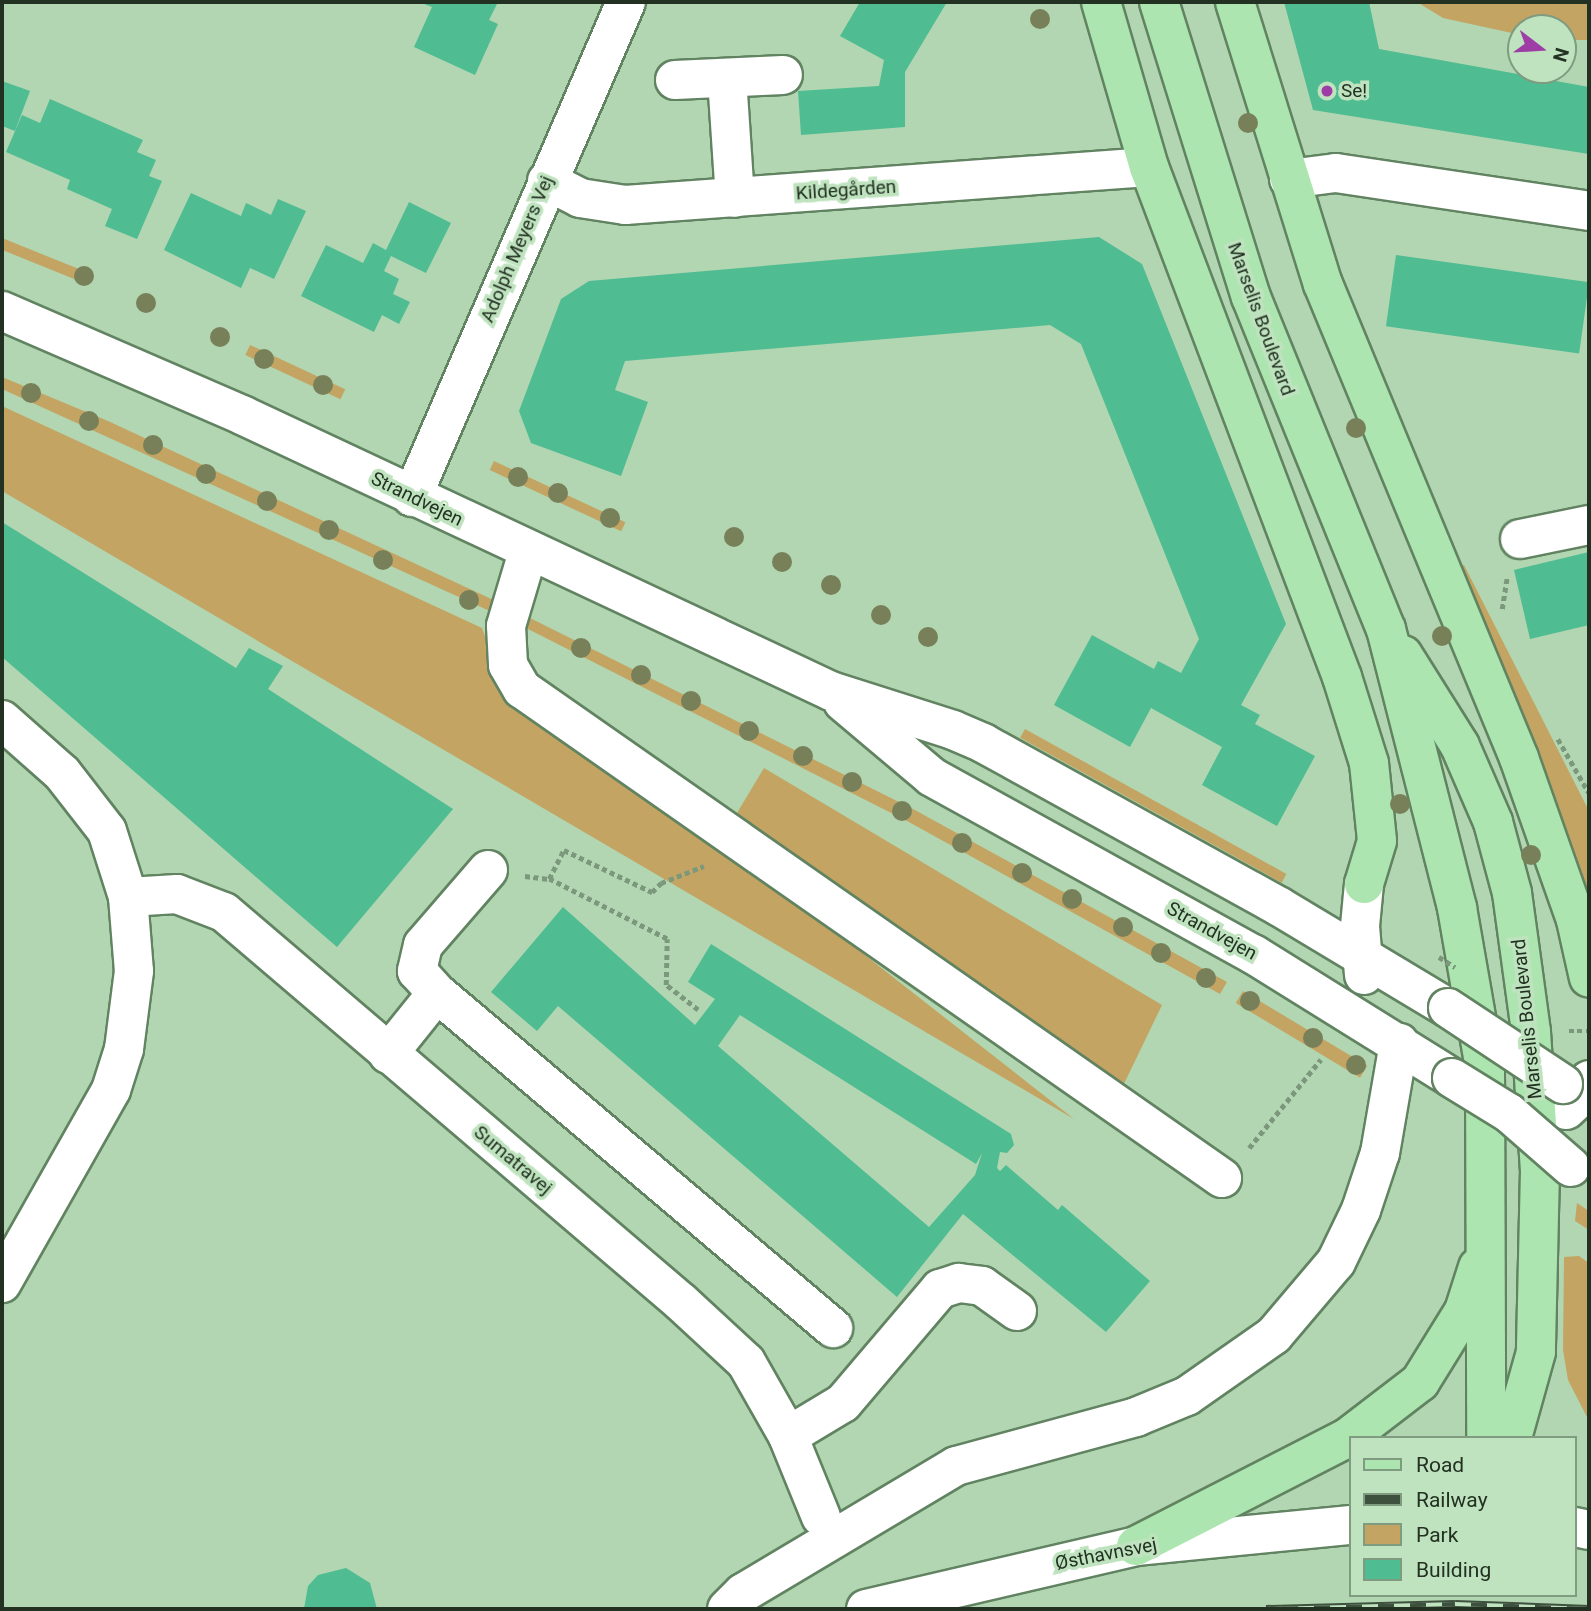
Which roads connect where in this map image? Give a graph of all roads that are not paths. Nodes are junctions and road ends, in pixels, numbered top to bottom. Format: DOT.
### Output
graph roads {
  1 [pos="626,2"];
  2 [pos="1101,2"];
  3 [pos="1159,2"];
  4 [pos="1235,2"];
  5 [pos="783,75"];
  6 [pos="727,78"];
  7 [pos="675,80"];
  8 [pos="1149,167"];
  9 [pos="1289,179"];
  10 [pos="547,181"];
  11 [pos="734,198"];
  12 [pos="1589,212"];
  13 [pos="2,311"];
  14 [pos="412,497"];
  15 [pos="1589,525"];
  16 [pos="528,552"];
  17 [pos="1514,556"];
  18 [pos="1386,629"];
  19 [pos="831,691"];
  20 [pos="2,720"];
  21 [pos="488,870"];
  22 [pos="1364,884"];
  23 [pos="128,897"];
  24 [pos="1303,920"];
  25 [pos="1361,954"];
  26 [pos="1589,978"];
  27 [pos="437,993"];
  28 [pos="1389,1036"];
  29 [pos="388,1054"];
  30 [pos="1578,1094"];
  31 [pos="1509,1112"];
  32 [pos="1580,1173"];
  33 [pos="1222,1178"];
  34 [pos="1489,1236"];
  35 [pos="2,1283"];
  36 [pos="1017,1311"];
  37 [pos="833,1328"];
  38 [pos="788,1436"];
  39 [pos="1486,1436"];
  40 [pos="1513,1436"];
  41 [pos="821,1517"];
  42 [pos="1350,1525"];
  43 [pos="1136,1546"];
  44 [pos="727,1609"];
  45 [pos="866,1609"];
  1 -- 10 [label="street, Adolph Meyers Vej"];
  2 -- 8 [label="main road"];
  3 -- 18 [label="main road, Marselis Boulevard"];
  4 -- 9 [label="main road"];
  5 -- 6 [label="street"];
  6 -- 7 [label="street"];
  6 -- 11 [label="street"];
  8 -- 11 [label="street, Kildegården"];
  8 -- 22 [label="main road"];
  9 -- 12 [label="street"];
  9 -- 26 [label="main road"];
  10 -- 11 [label="street, Kildegården"];
  10 -- 14 [label="street, Adolph Meyers Vej"];
  13 -- 14 [label="street, Strandvejen"];
  14 -- 16 [label="street, Strandvejen"];
  15 -- 17 [label="street"];
  16 -- 19 [label="street, Strandvejen"];
  16 -- 33 [label="street"];
  18 -- 34 [label="main road, Marselis Boulevard"];
  18 -- 40 [label="main road, Marselis Boulevard"];
  19 -- 24 [label="street, Strandvejen"];
  19 -- 28 [label="street, Strandvejen"];
  20 -- 23 [label="street"];
  21 -- 27 [label="street"];
  22 -- 24 [label="street"];
  22 -- 25 [label="street"];
  23 -- 29 [label="street, Sumatravej"];
  23 -- 35 [label="street"];
  24 -- 25 [label="street, Strandvejen"];
  25 -- 28 [label="street"];
  25 -- 30 [label="street, Strandvejen, bridge"];
  27 -- 29 [label="street"];
  27 -- 37 [label="street"];
  28 -- 31 [label="street, Strandvejen, bridge"];
  28 -- 44 [label="street"];
  29 -- 38 [label="street, Sumatravej"];
  30 -- 31 [label="street"];
  31 -- 32 [label="street, Strandvejen, bridge"];
  34 -- 39 [label="main road, Marselis Boulevard"];
  34 -- 43 [label="main road"];
  36 -- 38 [label="street"];
  38 -- 41 [label="street, Sumatravej"];
  42 -- 43 [label="street, Østhavnsvej"];
  43 -- 45 [label="street, Østhavnsvej"];
}
